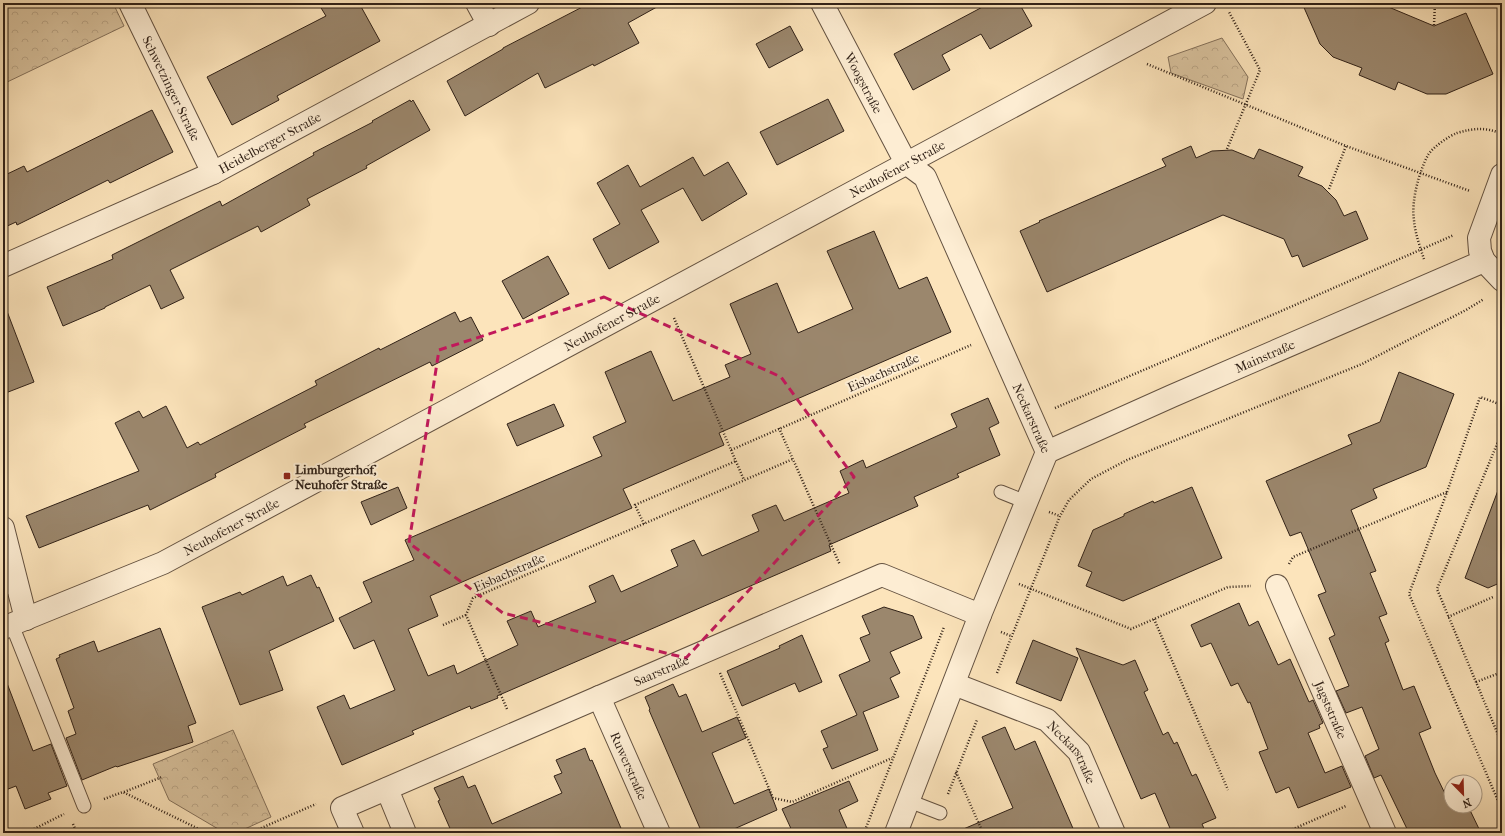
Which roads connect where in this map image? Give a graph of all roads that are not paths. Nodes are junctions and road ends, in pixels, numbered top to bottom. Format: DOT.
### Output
graph roads {
  1 [pos="130,3"];
  2 [pos="477,3"];
  3 [pos="528,3"];
  4 [pos="822,3"];
  5 [pos="1205,3"];
  6 [pos="489,25"];
  7 [pos="906,164"];
  8 [pos="213,173"];
  9 [pos="1502,175"];
  10 [pos="1484,261"];
  11 [pos="3,266"];
  12 [pos="1502,280"];
  13 [pos="1046,452"];
  14 [pos="1001,492"];
  15 [pos="1026,502"];
  16 [pos="3,528"];
  17 [pos="10,586"];
  18 [pos="1277,586"];
  19 [pos="980,615"];
  20 [pos="14,624"];
  21 [pos="954,684"];
  22 [pos="599,697"];
  23 [pos="386,789"];
  24 [pos="909,801"];
  25 [pos="84,806"];
  26 [pos="940,813"];
  27 [pos="353,833"];
  28 [pos="405,833"];
  29 [pos="659,833"];
  30 [pos="896,833"];
  31 [pos="1114,833"];
  32 [pos="1385,833"];
  1 -- 8 [label="street, Schwetzinger Straße"];
  2 -- 6 [label="street"];
  3 -- 6 [label="street, Heidelberger Straße"];
  4 -- 7 [label="street, Woogstraße"];
  5 -- 7 [label="street, Neuhofener Straße"];
  6 -- 8 [label="street, Heidelberger Straße"];
  7 -- 13 [label="street, Neckarstraße"];
  7 -- 20 [label="street, Neuhofener Straße"];
  8 -- 11 [label="street, Heidelberger Straße"];
  9 -- 10 [label="street"];
  10 -- 12 [label="street"];
  10 -- 13 [label="street, Mainstraße"];
  13 -- 15 [label="street, Neckarstraße"];
  14 -- 15 [label="lane"];
  15 -- 19 [label="street, Neckarstraße"];
  16 -- 17 [label="street"];
  17 -- 20 [label="street"];
  18 -- 32 [label="street, Jagststraße"];
  19 -- 21 [label="street, Neckarstraße"];
  19 -- 22 [label="street, Saarstraße"];
  20 -- 25 [label="lane"];
  21 -- 24 [label="street, Neckarstraße"];
  21 -- 31 [label="street, Neckarstraße"];
  22 -- 23 [label="street, Saarstraße"];
  22 -- 29 [label="street, Ruwerstraße"];
  23 -- 27 [label="street, Saarstraße"];
  23 -- 28 [label="street"];
  24 -- 26 [label="lane"];
  24 -- 30 [label="street, Neckarstraße"];
}
